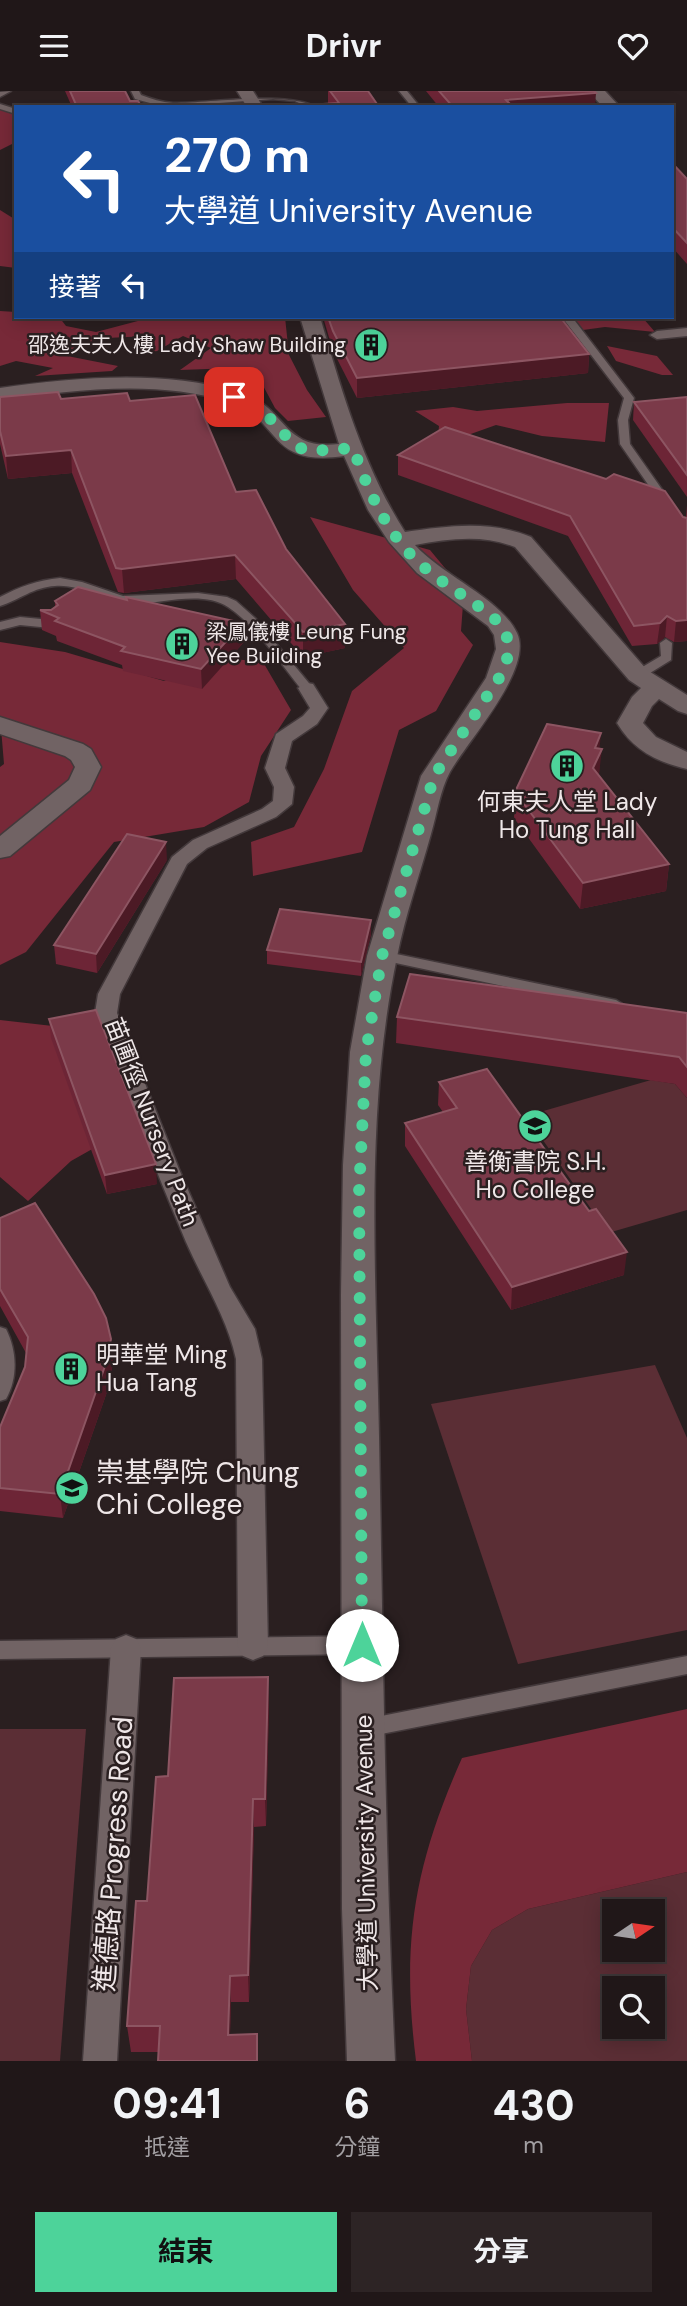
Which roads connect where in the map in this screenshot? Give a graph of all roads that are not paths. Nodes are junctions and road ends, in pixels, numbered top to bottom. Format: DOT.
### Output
graph roads {
  1 [pos="7,91"];
  2 [pos="135,91"];
  3 [pos="403,91"];
  4 [pos="596,91"];
  5 [pos="0,95"];
  6 [pos="249,97"];
  7 [pos="311,105"];
  8 [pos="414,105"];
  9 [pos="610,105"];
  10 [pos="311,319"];
  11 [pos="569,319"];
  12 [pos="674,319"];
  13 [pos="686,333"];
  14 [pos="657,335"];
  15 [pos="0,394"];
  16 [pos="353,448"];
  17 [pos="687,533"];
  18 [pos="399,540"];
  19 [pos="0,603"];
  20 [pos="51,624"];
  21 [pos="0,626"];
  22 [pos="666,643"];
  23 [pos="647,681"];
  24 [pos="313,698"];
  25 [pos="687,706"];
  26 [pos="0,725"];
  27 [pos="687,761"];
  28 [pos="0,850"];
  29 [pos="382,956"];
  30 [pos="626,1007"];
  31 [pos="0,1334"];
  32 [pos="0,1394"];
  33 [pos="362,1645"];
  34 [pos="253,1647"];
  35 [pos="126,1648"];
  36 [pos="0,1650"];
  37 [pos="687,1665"];
  38 [pos="363,1728"];
  39 [pos="100,2061"];
  40 [pos="371,2061"];
  1 -- 5 [label="lane"];
  2 -- 6 [label="lane"];
  3 -- 8 [label="lane"];
  4 -- 9 [label="street"];
  6 -- 7 [label="lane"];
  10 -- 16 [label="street, 大學道 University Avenue"];
  11 -- 17 [label="lane"];
  12 -- 13 [label="street"];
  13 -- 14 [label="street"];
  15 -- 16 [label="street"];
  16 -- 18 [label="street, 大學道 University Avenue"];
  18 -- 23 [label="street"];
  18 -- 29 [label="street, 大學道 University Avenue"];
  19 -- 24 [label="lane"];
  20 -- 21 [label="lane"];
  22 -- 23 [label="lane"];
  23 -- 25 [label="street"];
  23 -- 27 [label="street"];
  24 -- 34 [label="street, 苗圃徑 Nursery Path"];
  26 -- 28 [label="street"];
  29 -- 30 [label="lane"];
  29 -- 33 [label="street, 大學道 University Avenue"];
  31 -- 32 [label="lane"];
  33 -- 34 [label="lane"];
  33 -- 38 [label="street, 大學道 University Avenue"];
  34 -- 35 [label="lane"];
  35 -- 36 [label="lane"];
  35 -- 39 [label="street, 進德路 Progress Road"];
  37 -- 38 [label="lane"];
  38 -- 40 [label="street, 大學道 University Avenue"];
}
